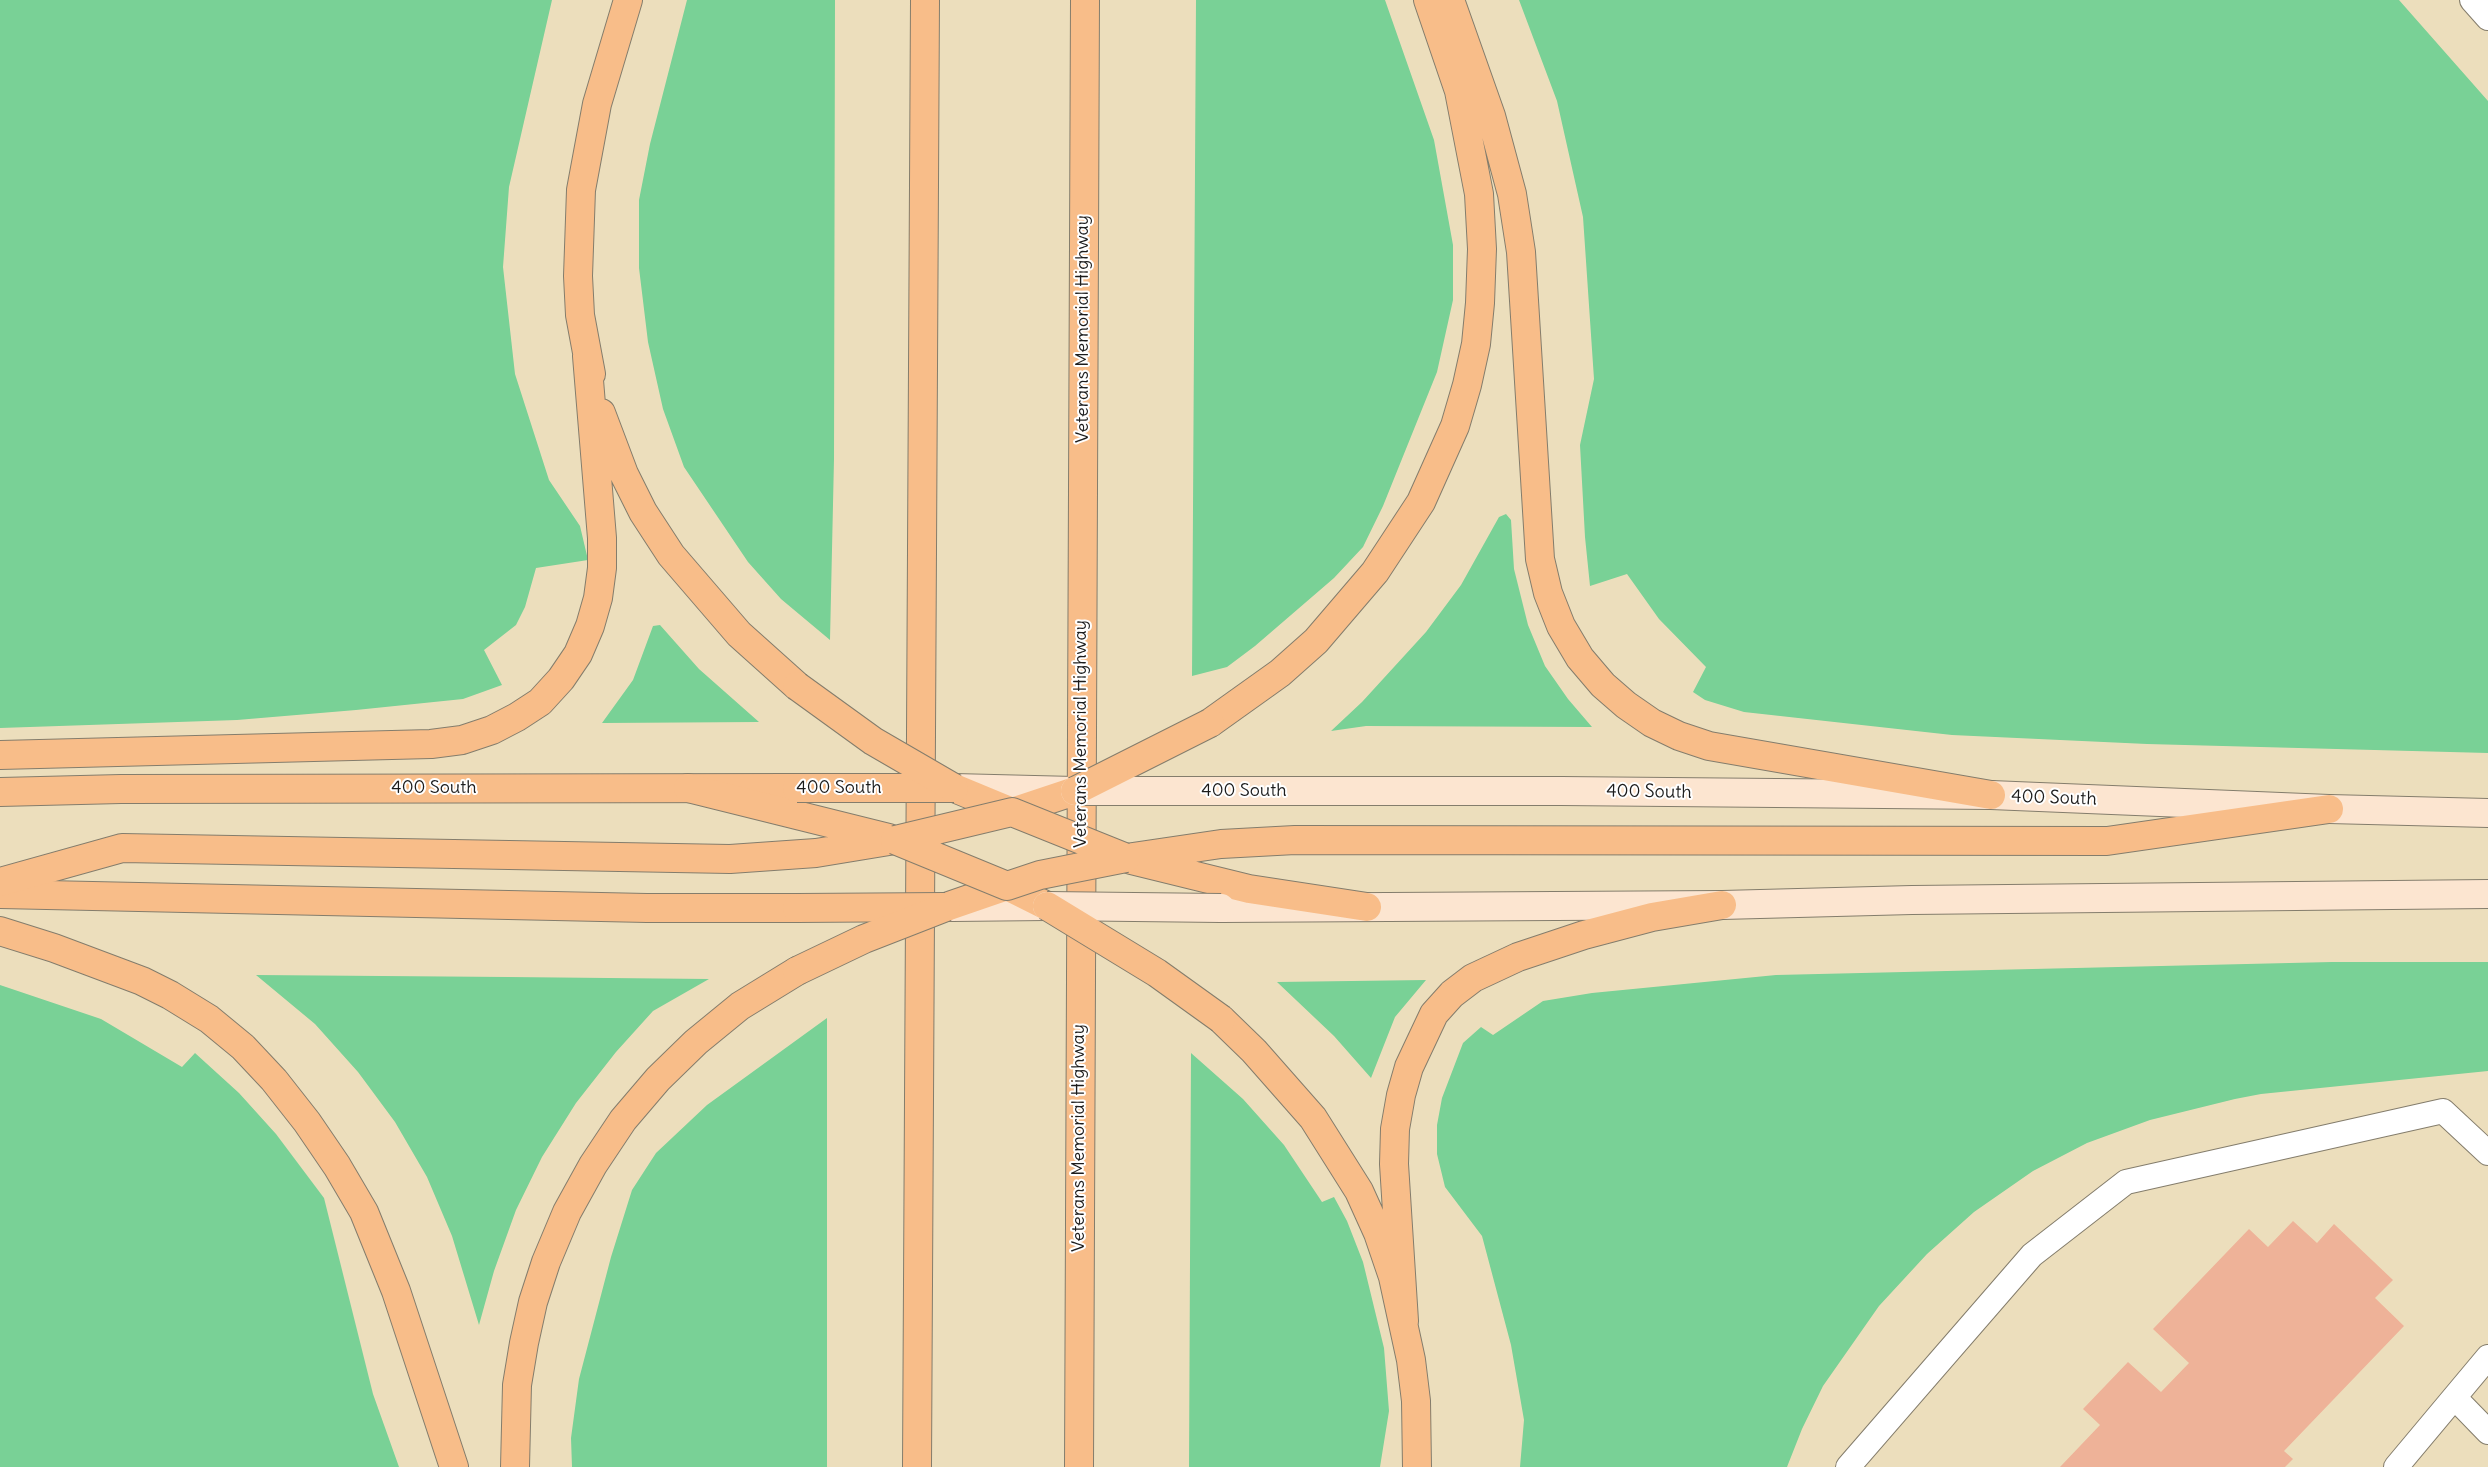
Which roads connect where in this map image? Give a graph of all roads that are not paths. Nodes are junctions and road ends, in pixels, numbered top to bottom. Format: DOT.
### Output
graph roads {
  1 [pos="628,0"];
  2 [pos="925,0"];
  3 [pos="1085,0"];
  4 [pos="1428,0"];
  5 [pos="1450,0"];
  6 [pos="2472,0"];
  7 [pos="2488,18"];
  8 [pos="587,356"];
  9 [pos="0,754"];
  10 [pos="954,788"];
  11 [pos="1075,791"];
  12 [pos="0,792"];
  13 [pos="1991,795"];
  14 [pos="797,801"];
  15 [pos="2329,809"];
  16 [pos="1012,812"];
  17 [pos="2488,813"];
  18 [pos="895,840"];
  19 [pos="1126,858"];
  20 [pos="0,882"];
  21 [pos="1007,886"];
  22 [pos="0,894"];
  23 [pos="2488,894"];
  24 [pos="1220,896"];
  25 [pos="1722,905"];
  26 [pos="1047,906"];
  27 [pos="946,907"];
  28 [pos="0,930"];
  29 [pos="2488,1153"];
  30 [pos="1404,1321"];
  31 [pos="2488,1357"];
  32 [pos="2455,1398"];
  33 [pos="2488,1432"];
  34 [pos="454,1467"];
  35 [pos="515,1467"];
  36 [pos="917,1467"];
  37 [pos="1079,1467"];
  38 [pos="1417,1467"];
  39 [pos="1848,1467"];
  40 [pos="2396,1467"];
  1 -- 8 [label="main road"];
  2 -- 36 [label="main road"];
  3 -- 37 [label="main road, Veterans Memorial Highway"];
  4 -- 11 [label="main road, bridge"];
  5 -- 13 [label="main road"];
  6 -- 7 [label="lane"];
  8 -- 9 [label="main road"];
  8 -- 10 [label="main road, bridge"];
  10 -- 11 [label="main road, 400 South"];
  10 -- 14 [label="main road, 400 South, bridge"];
  10 -- 16 [label="main road"];
  11 -- 13 [label="main road, 400 South, bridge"];
  11 -- 16 [label="main road"];
  12 -- 14 [label="main road, 400 South"];
  13 -- 15 [label="main road, 400 South"];
  14 -- 18 [label="main road"];
  15 -- 17 [label="main road, 400 South"];
  15 -- 19 [label="main road"];
  16 -- 18 [label="main road, bridge"];
  16 -- 19 [label="main road, bridge"];
  18 -- 20 [label="main road"];
  18 -- 21 [label="main road, bridge"];
  19 -- 21 [label="main road, bridge"];
  19 -- 24 [label="main road"];
  21 -- 26 [label="main road"];
  21 -- 27 [label="main road"];
  22 -- 27 [label="main road, bridge"];
  23 -- 25 [label="main road"];
  24 -- 25 [label="main road"];
  24 -- 26 [label="main road, bridge"];
  25 -- 30 [label="main road"];
  26 -- 27 [label="main road"];
  26 -- 30 [label="main road, bridge"];
  27 -- 35 [label="main road, bridge"];
  28 -- 34 [label="main road"];
  29 -- 39 [label="lane"];
  30 -- 38 [label="main road"];
  31 -- 32 [label="lane"];
  32 -- 33 [label="lane"];
  32 -- 40 [label="lane"];
}
